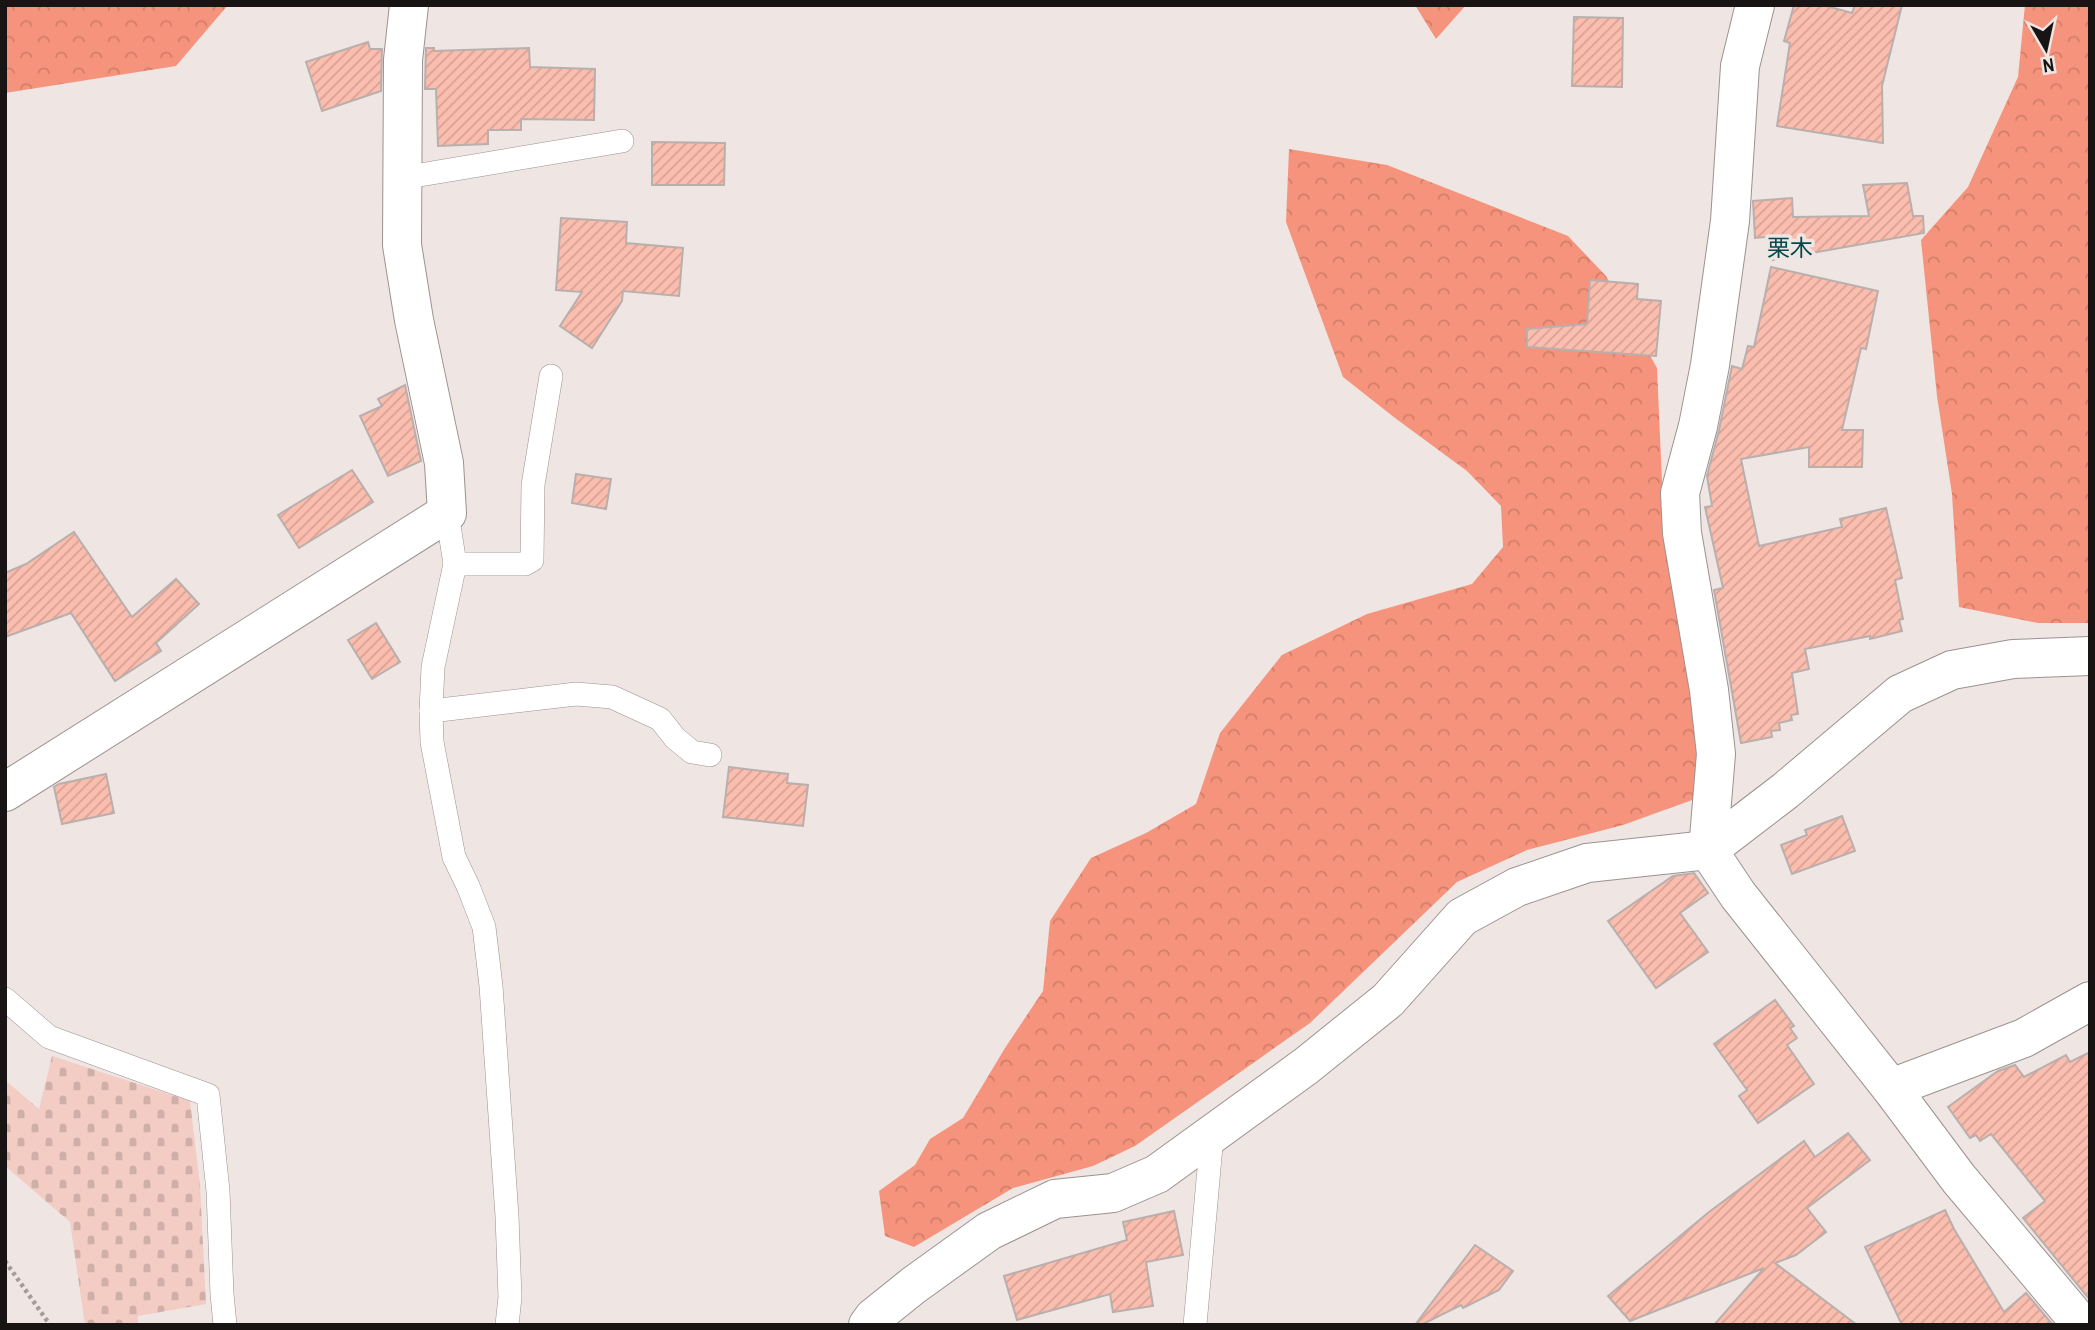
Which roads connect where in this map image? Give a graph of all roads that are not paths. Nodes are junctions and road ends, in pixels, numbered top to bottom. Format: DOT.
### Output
graph roads {
  1 [pos="409,5"];
  2 [pos="1755,5"];
  3 [pos="622,141"];
  4 [pos="402,178"];
  5 [pos="551,376"];
  6 [pos="447,513"];
  7 [pos="456,564"];
  8 [pos="2090,656"];
  9 [pos="431,710"];
  10 [pos="710,755"];
  11 [pos="5,792"];
  12 [pos="1708,850"];
  13 [pos="5,999"];
  14 [pos="2090,1001"];
  15 [pos="1891,1088"];
  16 [pos="1212,1135"];
  17 [pos="225,1325"];
  18 [pos="507,1325"];
  19 [pos="867,1325"];
  20 [pos="1195,1325"];
  21 [pos="2082,1325"];
  1 -- 4 [label="street"];
  2 -- 12 [label="street"];
  3 -- 4 [label="lane"];
  4 -- 6 [label="street"];
  5 -- 7 [label="lane"];
  6 -- 7 [label="lane"];
  6 -- 11 [label="street"];
  7 -- 9 [label="lane"];
  8 -- 12 [label="street"];
  9 -- 10 [label="lane"];
  9 -- 18 [label="lane"];
  12 -- 15 [label="street"];
  12 -- 16 [label="street"];
  13 -- 17 [label="lane"];
  14 -- 15 [label="street"];
  15 -- 21 [label="street"];
  16 -- 19 [label="street"];
  16 -- 20 [label="lane"];
}
